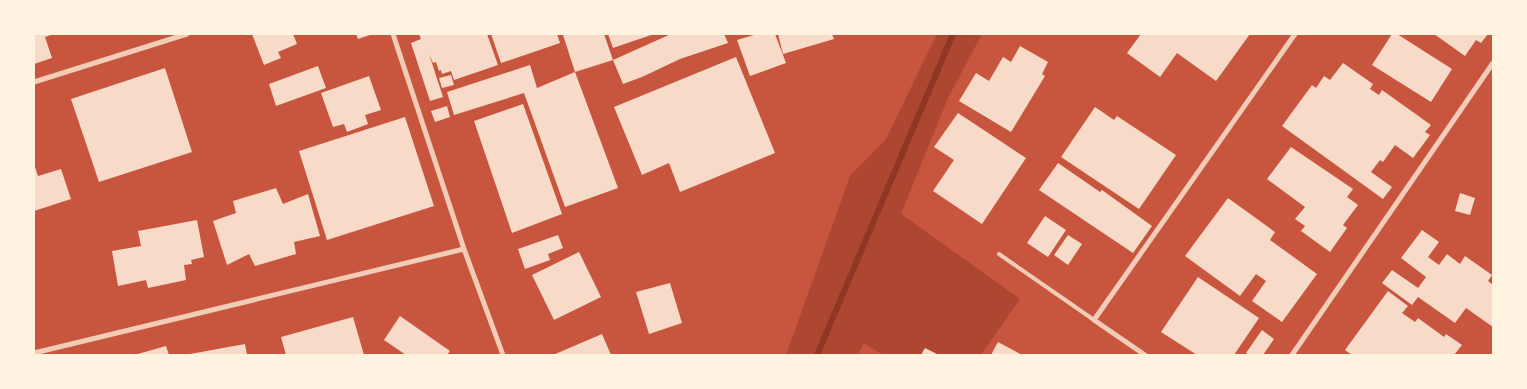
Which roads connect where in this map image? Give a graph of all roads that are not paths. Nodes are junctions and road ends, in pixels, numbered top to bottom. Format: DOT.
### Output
graph roads {
  1 [pos="187,34"];
  2 [pos="393,34"];
  3 [pos="1295,34"];
  4 [pos="1493,63"];
  5 [pos="34,82"];
  6 [pos="464,249"];
  7 [pos="999,254"];
  8 [pos="1094,320"];
  9 [pos="34,353"];
  10 [pos="503,355"];
  11 [pos="1145,355"];
  12 [pos="1292,355"];
  1 -- 5 [label="street"];
  2 -- 6 [label="street"];
  3 -- 8 [label="street"];
  4 -- 12 [label="street"];
  6 -- 9 [label="street"];
  6 -- 10 [label="street"];
  7 -- 8 [label="lane"];
  8 -- 11 [label="street"];
}
